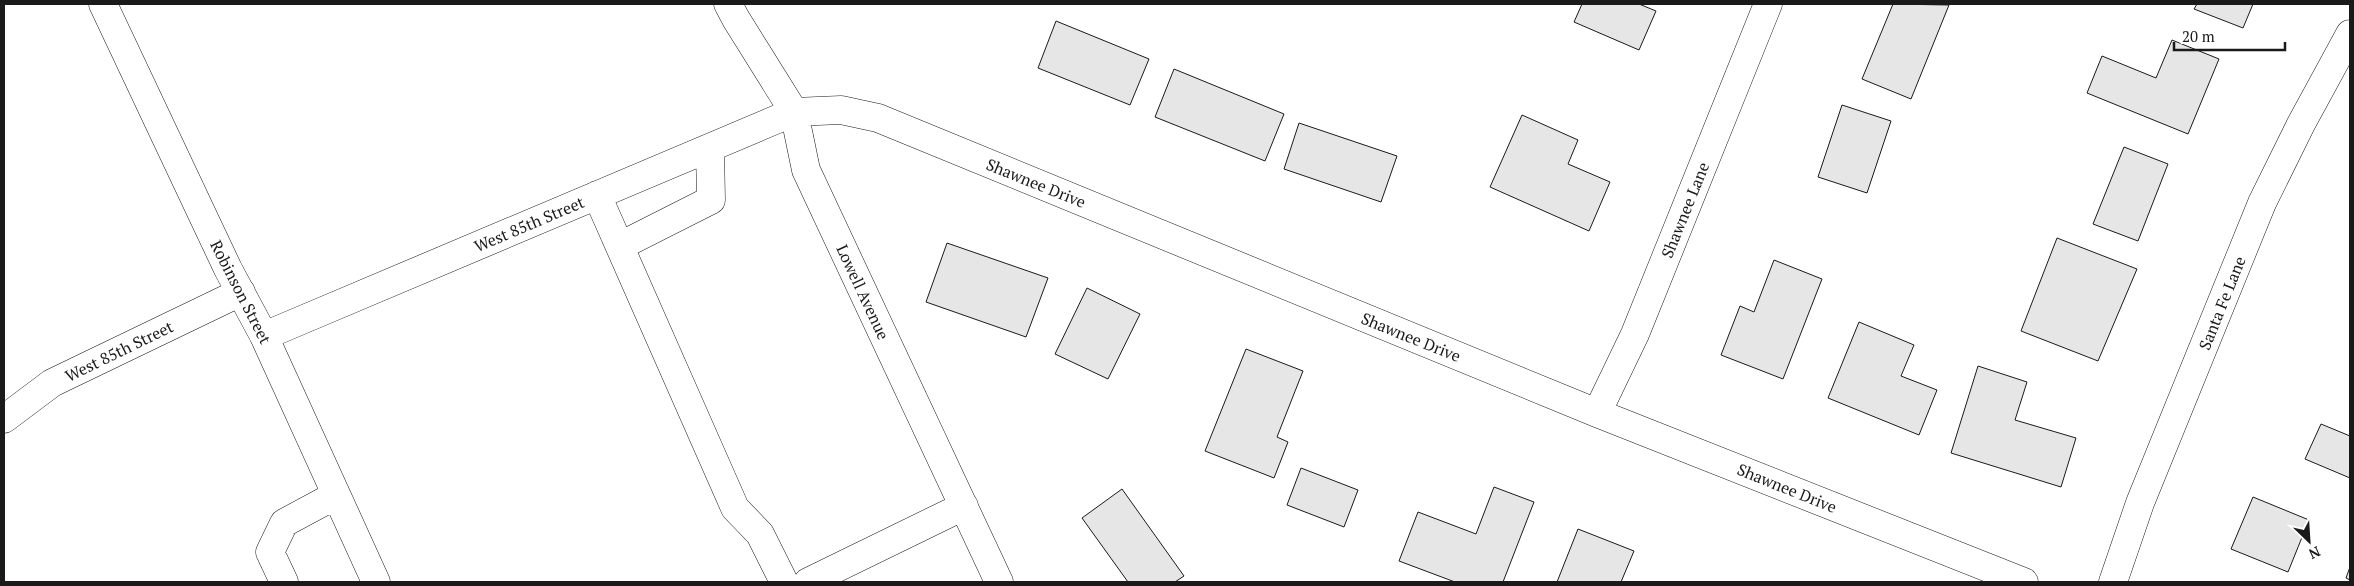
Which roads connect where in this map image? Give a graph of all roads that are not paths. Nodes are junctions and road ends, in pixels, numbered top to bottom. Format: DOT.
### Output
graph roads {
  1 [pos="103,4"];
  2 [pos="728,4"];
  3 [pos="1768,4"];
  4 [pos="2350,34"];
  5 [pos="794,112"];
  6 [pos="710,148"];
  7 [pos="597,195"];
  8 [pos="620,246"];
  9 [pos="241,292"];
  10 [pos="264,336"];
  11 [pos="1597,413"];
  12 [pos="4,419"];
  13 [pos="336,495"];
  14 [pos="964,506"];
  15 [pos="284,582"];
  16 [pos="376,582"];
  17 [pos="784,582"];
  18 [pos="808,582"];
  19 [pos="999,582"];
  20 [pos="2024,582"];
  21 [pos="2113,582"];
  1 -- 9 [label="street, Robinson Street"];
  2 -- 5 [label="street, Lowell Avenue"];
  3 -- 11 [label="street, Shawnee Lane"];
  4 -- 21 [label="street, Santa Fe Lane"];
  5 -- 6 [label="street, West 85th Street"];
  5 -- 11 [label="street, Shawnee Drive"];
  5 -- 14 [label="street, Lowell Avenue"];
  6 -- 7 [label="street, West 85th Street"];
  6 -- 8 [label="street"];
  7 -- 8 [label="street"];
  7 -- 10 [label="street, West 85th Street"];
  8 -- 17 [label="street"];
  9 -- 10 [label="street, Robinson Street"];
  9 -- 12 [label="street, West 85th Street"];
  10 -- 13 [label="street, Robinson Street"];
  11 -- 20 [label="street, Shawnee Drive"];
  13 -- 15 [label="street"];
  13 -- 16 [label="street, Robinson Street"];
  14 -- 18 [label="street"];
  14 -- 19 [label="street, Lowell Avenue"];
}
